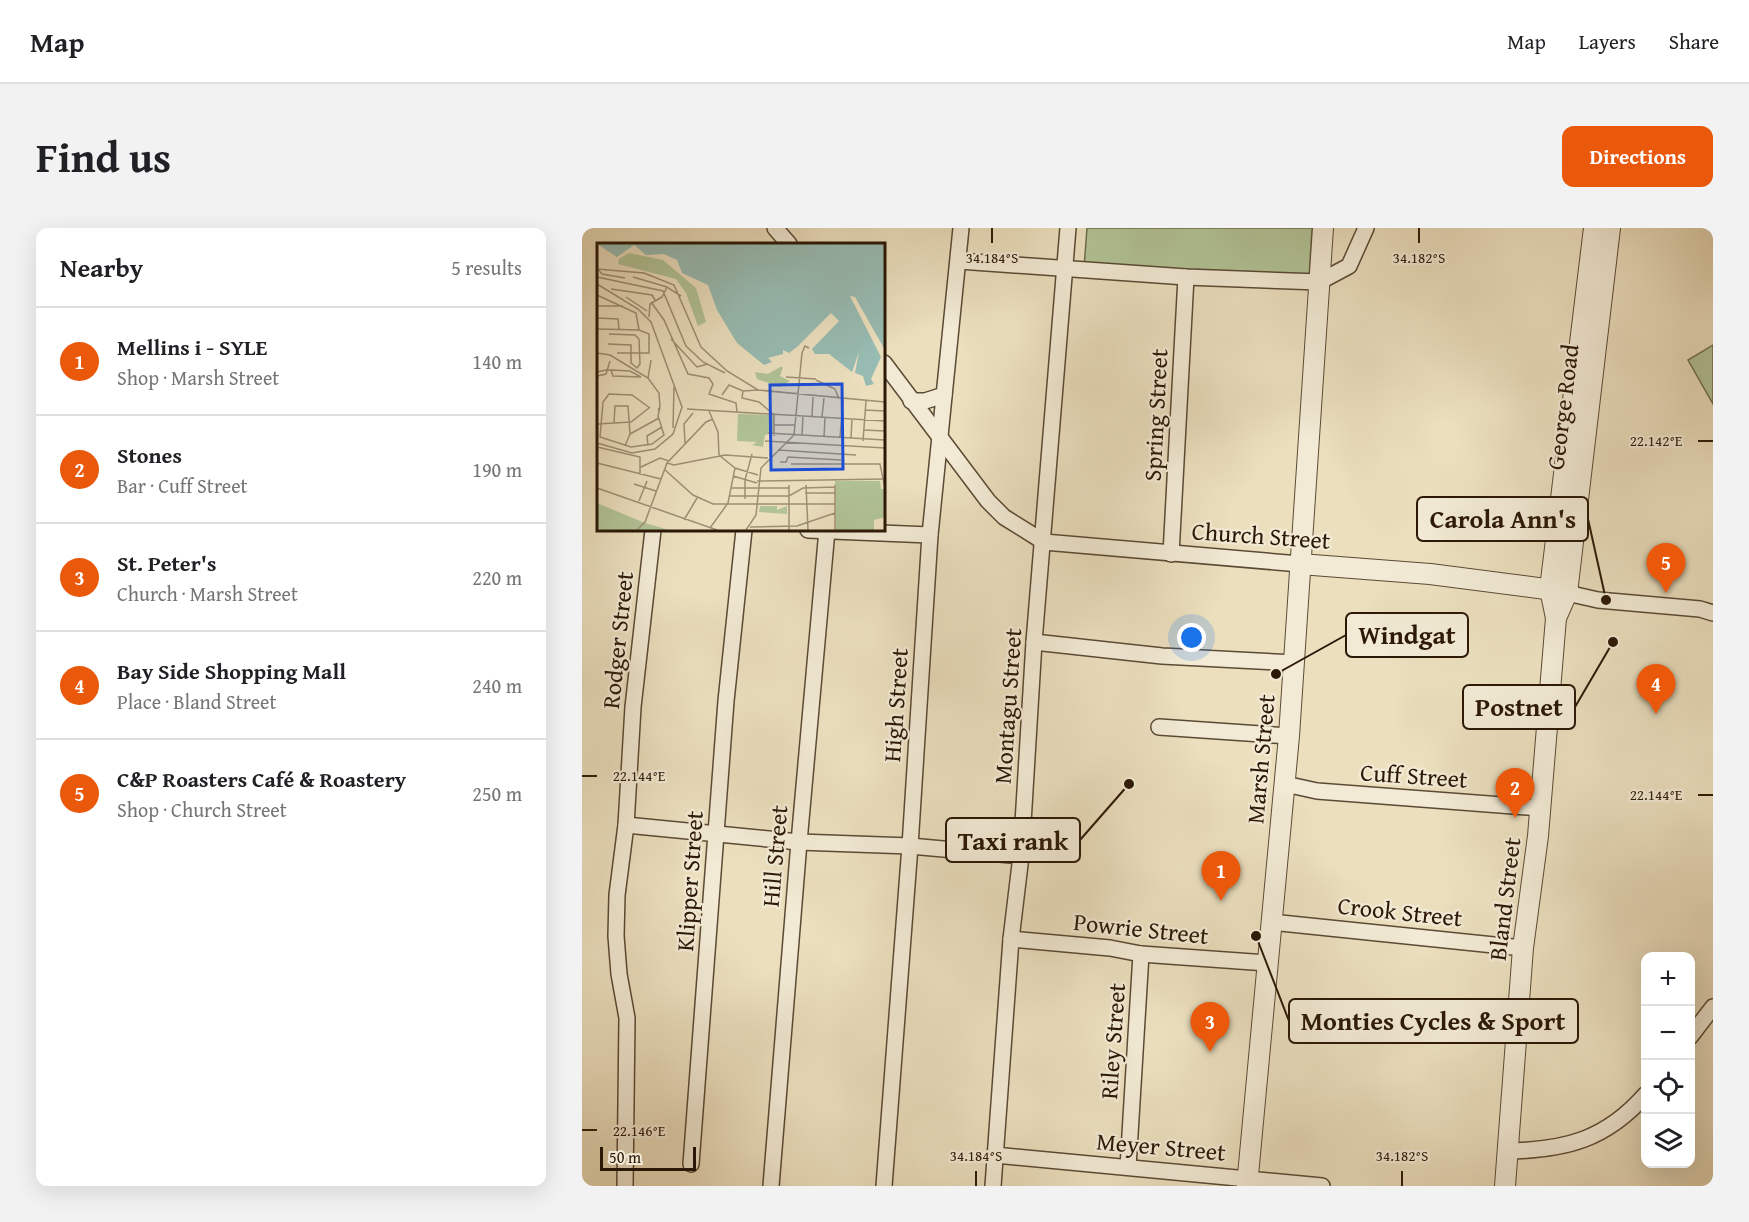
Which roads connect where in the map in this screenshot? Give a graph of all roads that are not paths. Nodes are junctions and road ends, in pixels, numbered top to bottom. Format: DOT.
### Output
graph roads {
  1 [pos="776,228"];
  2 [pos="961,228"];
  3 [pos="1068,228"];
  4 [pos="1323,228"];
  5 [pos="1366,228"];
  6 [pos="1594,228"];
  7 [pos="1610,228"];
  8 [pos="788,243"];
  9 [pos="959,261"];
  10 [pos="1065,269"];
  11 [pos="1186,277"];
  12 [pos="1319,282"];
  13 [pos="885,364"];
  14 [pos="944,395"];
  15 [pos="911,401"];
  16 [pos="939,438"];
  17 [pos="653,531"];
  18 [pos="744,531"];
  19 [pos="827,531"];
  20 [pos="848,531"];
  21 [pos="930,535"];
  22 [pos="1044,542"];
  23 [pos="1171,554"];
  24 [pos="1300,564"];
  25 [pos="1558,591"];
  26 [pos="1713,613"];
  27 [pos="1034,642"];
  28 [pos="1295,663"];
  29 [pos="1159,727"];
  30 [pos="1289,736"];
  31 [pos="1285,784"];
  32 [pos="1541,808"];
  33 [pos="626,825"];
  34 [pos="717,834"];
  35 [pos="799,842"];
  36 [pos="909,846"];
  37 [pos="1021,856"];
  38 [pos="1271,922"];
  39 [pos="1011,939"];
  40 [pos="1523,948"];
  41 [pos="1141,954"];
  42 [pos="1267,963"];
  43 [pos="1713,1007"];
  44 [pos="1695,1030"];
  45 [pos="1641,1099"];
  46 [pos="1508,1151"];
  47 [pos="995,1155"];
  48 [pos="691,1164"];
  49 [pos="1128,1167"];
  50 [pos="1248,1182"];
  51 [pos="626,1186"];
  52 [pos="771,1186"];
  53 [pos="884,1186"];
  54 [pos="993,1186"];
  55 [pos="1322,1186"];
  56 [pos="1505,1186"];
  1 -- 8 [label="street"];
  2 -- 9 [label="street, High Street"];
  3 -- 10 [label="street, Montagu Street"];
  4 -- 12 [label="street, Marsh Street"];
  5 -- 12 [label="street"];
  6 -- 25 [label="street, George Road"];
  7 -- 25 [label="street, George Road"];
  9 -- 10 [label="street"];
  9 -- 14 [label="street, High Street"];
  10 -- 11 [label="street"];
  10 -- 22 [label="street, Montagu Street"];
  11 -- 12 [label="street"];
  11 -- 23 [label="street, Spring Street"];
  12 -- 24 [label="street, Marsh Street"];
  13 -- 15 [label="street, Church Street"];
  14 -- 15 [label="street"];
  14 -- 16 [label="street, High Street"];
  15 -- 16 [label="street, Church Street"];
  16 -- 21 [label="street, High Street"];
  16 -- 22 [label="street, Church Street"];
  17 -- 33 [label="street, Rodger Street"];
  18 -- 34 [label="street, Klipper Street"];
  19 -- 35 [label="street, Hill Street"];
  20 -- 21 [label="street"];
  21 -- 36 [label="street, High Street"];
  22 -- 23 [label="street, Church Street"];
  22 -- 27 [label="street, Montagu Street"];
  23 -- 24 [label="street, Church Street"];
  24 -- 25 [label="street, Church Street"];
  24 -- 28 [label="street, Marsh Street"];
  25 -- 26 [label="street, Church Street"];
  25 -- 32 [label="street, Bland Street"];
  27 -- 28 [label="street"];
  27 -- 37 [label="street, Montagu Street"];
  28 -- 30 [label="street, Marsh Street"];
  29 -- 30 [label="street"];
  30 -- 31 [label="street, Marsh Street"];
  31 -- 32 [label="street, Cuff Street"];
  31 -- 38 [label="street, Marsh Street"];
  32 -- 40 [label="street, Bland Street"];
  33 -- 34 [label="street"];
  33 -- 51 [label="street, Rodger Street"];
  34 -- 35 [label="street"];
  34 -- 48 [label="street, Klipper Street"];
  35 -- 36 [label="street"];
  35 -- 52 [label="street, Hill Street"];
  36 -- 37 [label="street"];
  36 -- 53 [label="street, High Street"];
  37 -- 39 [label="street, Montagu Street"];
  38 -- 40 [label="street, Crook Street"];
  38 -- 42 [label="street, Marsh Street"];
  39 -- 41 [label="street, Powrie Street"];
  39 -- 47 [label="street, Montagu Street"];
  40 -- 46 [label="street, Bland Street"];
  41 -- 42 [label="street, Powrie Street"];
  41 -- 49 [label="street, Riley Street"];
  42 -- 50 [label="street, Marsh Street"];
  43 -- 44 [label="street"];
  45 -- 46 [label="street"];
  46 -- 56 [label="street, Bland Street"];
  47 -- 49 [label="street, Meyer Street"];
  47 -- 54 [label="street, Montagu Street"];
  49 -- 50 [label="street, Meyer Street"];
  50 -- 55 [label="street, Meyer Street"];
}
